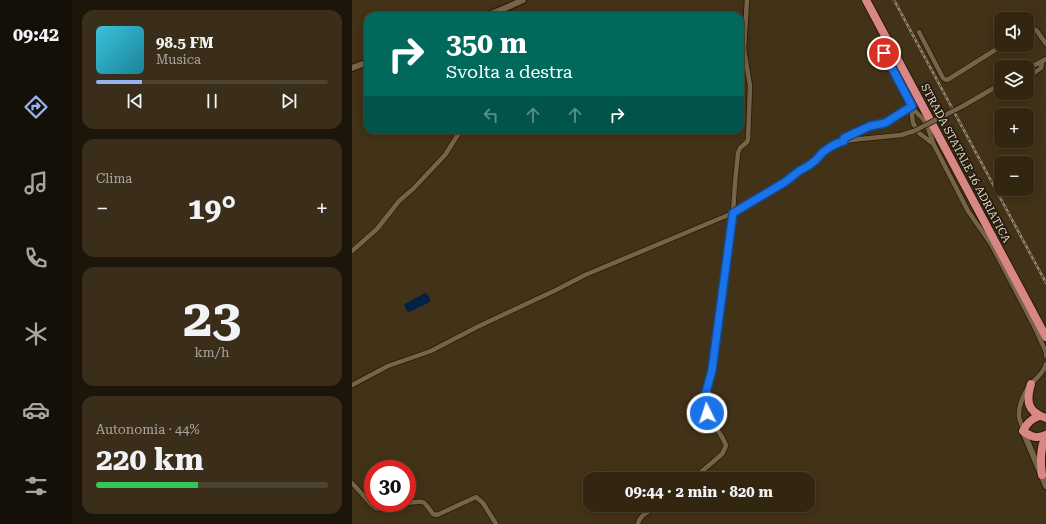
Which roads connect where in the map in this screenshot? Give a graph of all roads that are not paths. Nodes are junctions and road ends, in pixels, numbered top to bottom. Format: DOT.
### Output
graph roads {
  1 [pos="523,0"];
  2 [pos="747,0"];
  3 [pos="866,0"];
  4 [pos="872,0"];
  5 [pos="496,12"];
  6 [pos="1034,28"];
  7 [pos="919,32"];
  8 [pos="1046,44"];
  9 [pos="994,51"];
  10 [pos="884,53"];
  11 [pos="1046,59"];
  12 [pos="1041,62"];
  13 [pos="364,64"];
  14 [pos="1034,66"];
  15 [pos="352,68"];
  16 [pos="1034,73"];
  17 [pos="994,88"];
  18 [pos="911,104"];
  19 [pos="458,134"];
  20 [pos="844,141"];
  21 [pos="934,145"];
  22 [pos="733,213"];
  23 [pos="352,251"];
  24 [pos="1046,326"];
  25 [pos="1046,337"];
  26 [pos="1046,356"];
  27 [pos="1046,364"];
  28 [pos="1031,384"];
  29 [pos="352,385"];
  30 [pos="1042,417"];
  31 [pos="1023,431"];
  32 [pos="1046,435"];
  33 [pos="701,472"];
  34 [pos="1042,475"];
  35 [pos="352,483"];
  36 [pos="1046,486"];
  37 [pos="364,496"];
  38 [pos="416,502"];
  39 [pos="648,512"];
  40 [pos="496,524"];
  41 [pos="638,524"];
  1 -- 5 [label="street"];
  2 -- 22 [label="street"];
  3 -- 25 [label="highway, STRADA STATALE 16 ADRIATICA"];
  4 -- 24 [label="highway, STRADA STATALE 16 ADRIATICA"];
  6 -- 8 [label="street"];
  7 -- 9 [label="street"];
  10 -- 18 [label="street"];
  11 -- 12 [label="street"];
  12 -- 14 [label="street"];
  12 -- 16 [label="street"];
  13 -- 15 [label="street"];
  17 -- 20 [label="street, bridge"];
  18 -- 20 [label="street"];
  18 -- 21 [label="street"];
  18 -- 21 [label="street"];
  19 -- 23 [label="street"];
  20 -- 22 [label="street"];
  21 -- 26 [label="street"];
  22 -- 29 [label="street"];
  22 -- 33 [label="street"];
  27 -- 28 [label="street"];
  28 -- 30 [label="highway"];
  28 -- 31 [label="street"];
  30 -- 31 [label="highway"];
  31 -- 32 [label="highway"];
  31 -- 34 [label="street"];
  32 -- 34 [label="highway"];
  34 -- 36 [label="street"];
  35 -- 37 [label="street"];
  38 -- 40 [label="street"];
  39 -- 41 [label="street"];
}
